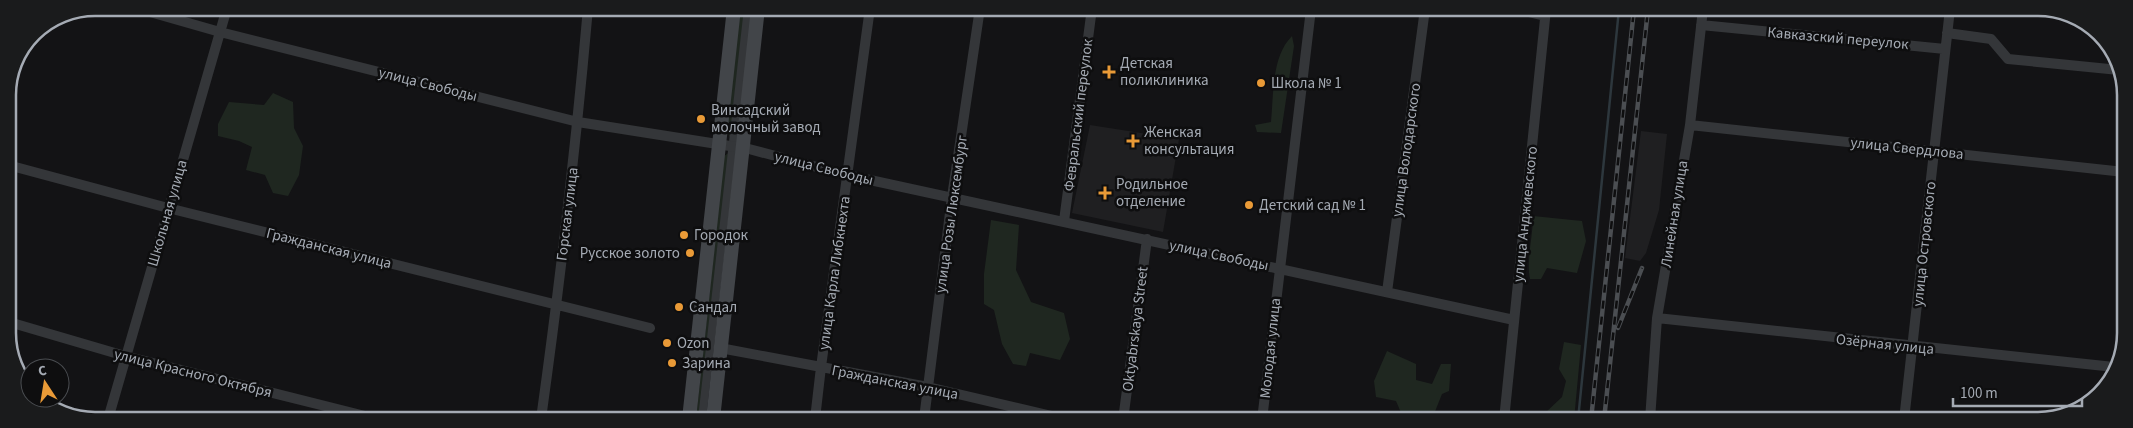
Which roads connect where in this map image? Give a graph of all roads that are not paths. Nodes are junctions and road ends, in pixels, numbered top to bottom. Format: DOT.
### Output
graph roads {
  1 [pos="164,16"];
  2 [pos="225,16"];
  3 [pos="587,16"];
  4 [pos="734,16"];
  5 [pos="747,16"];
  6 [pos="757,16"];
  7 [pos="869,16"];
  8 [pos="979,16"];
  9 [pos="1091,16"];
  10 [pos="1310,16"];
  11 [pos="1424,16"];
  12 [pos="1546,16"];
  13 [pos="1702,16"];
  14 [pos="1949,16"];
  15 [pos="1701,25"];
  16 [pos="220,32"];
  17 [pos="1947,33"];
  18 [pos="1945,49"];
  19 [pos="2113,69"];
  20 [pos="578,122"];
  21 [pos="1690,125"];
  22 [pos="732,147"];
  23 [pos="1934,151"];
  24 [pos="16,167"];
  25 [pos="2117,171"];
  26 [pos="847,175"];
  27 [pos="952,197"];
  28 [pos="168,208"];
  29 [pos="1064,222"];
  30 [pos="1146,239"];
  31 [pos="1279,268"];
  32 [pos="1387,292"];
  33 [pos="557,304"];
  34 [pos="1657,318"];
  35 [pos="1514,320"];
  36 [pos="16,324"];
  37 [pos="650,328"];
  38 [pos="1912,347"];
  39 [pos="720,348"];
  40 [pos="125,356"];
  41 [pos="821,367"];
  42 [pos="2109,367"];
  43 [pos="928,387"];
  44 [pos="110,412"];
  45 [pos="349,412"];
  46 [pos="542,412"];
  47 [pos="690,412"];
  48 [pos="703,412"];
  49 [pos="714,412"];
  50 [pos="816,412"];
  51 [pos="925,412"];
  52 [pos="1035,412"];
  53 [pos="1124,412"];
  54 [pos="1263,412"];
  55 [pos="1505,412"];
  56 [pos="1650,412"];
  57 [pos="1905,412"];
  1 -- 16 [label="street, улица Свободы"];
  2 -- 16 [label="street, Школьная улица"];
  3 -- 20 [label="street, Горская улица"];
  4 -- 22 [label="main road"];
  5 -- 22 [label="street"];
  6 -- 22 [label="main road"];
  7 -- 26 [label="street, улица Карла Либкнехта"];
  8 -- 27 [label="street, улица Розы Люксембург"];
  9 -- 29 [label="street, Февральский переулок"];
  10 -- 31 [label="street, Молодая улица"];
  11 -- 32 [label="street, улица Володарского"];
  12 -- 35 [label="street, улица Анджиевского"];
  13 -- 15 [label="street, Линейная улица"];
  14 -- 17 [label="street, улица Островского"];
  15 -- 18 [label="street, Кавказский переулок"];
  15 -- 21 [label="street, Линейная улица"];
  16 -- 20 [label="street, улица Свободы"];
  16 -- 28 [label="street, Школьная улица"];
  17 -- 18 [label="street, улица Островского"];
  17 -- 19 [label="street"];
  18 -- 23 [label="street, улица Островского"];
  20 -- 22 [label="street, улица Свободы"];
  20 -- 33 [label="street, Горская улица"];
  21 -- 23 [label="street, улица Свердлова"];
  21 -- 34 [label="street, Линейная улица"];
  22 -- 26 [label="street, улица Свободы"];
  22 -- 39 [label="main road"];
  22 -- 47 [label="main road"];
  22 -- 48 [label="street"];
  23 -- 25 [label="street, улица Свердлова"];
  23 -- 38 [label="street, улица Островского"];
  24 -- 28 [label="street, Гражданская улица"];
  26 -- 27 [label="street, улица Свободы"];
  26 -- 41 [label="street, улица Карла Либкнехта"];
  27 -- 29 [label="street, улица Свободы"];
  27 -- 43 [label="street, улица Розы Люксембург"];
  28 -- 33 [label="street, Гражданская улица"];
  28 -- 40 [label="street, Школьная улица"];
  29 -- 30 [label="street, улица Свободы"];
  30 -- 31 [label="street, улица Свободы"];
  30 -- 53 [label="street, Oktyabrskaya Street"];
  31 -- 32 [label="street, улица Свободы"];
  31 -- 54 [label="street, Молодая улица"];
  32 -- 35 [label="street, улица Свободы"];
  33 -- 37 [label="street, Гражданская улица"];
  33 -- 46 [label="street, Горская улица"];
  34 -- 38 [label="street, Озёрная улица"];
  34 -- 56 [label="street, Линейная улица"];
  35 -- 55 [label="street, улица Анджиевского"];
  36 -- 40 [label="street, улица Красного Октября"];
  38 -- 42 [label="street, Озёрная улица"];
  38 -- 57 [label="street, улица Островского"];
  39 -- 41 [label="street, Гражданская улица"];
  39 -- 49 [label="main road"];
  40 -- 44 [label="street, Школьная улица"];
  40 -- 45 [label="street, улица Красного Октября"];
  41 -- 43 [label="street, Гражданская улица"];
  41 -- 50 [label="street, улица Карла Либкнехта"];
  43 -- 51 [label="street, улица Розы Люксембург"];
  43 -- 52 [label="street, Гражданская улица"];
}
